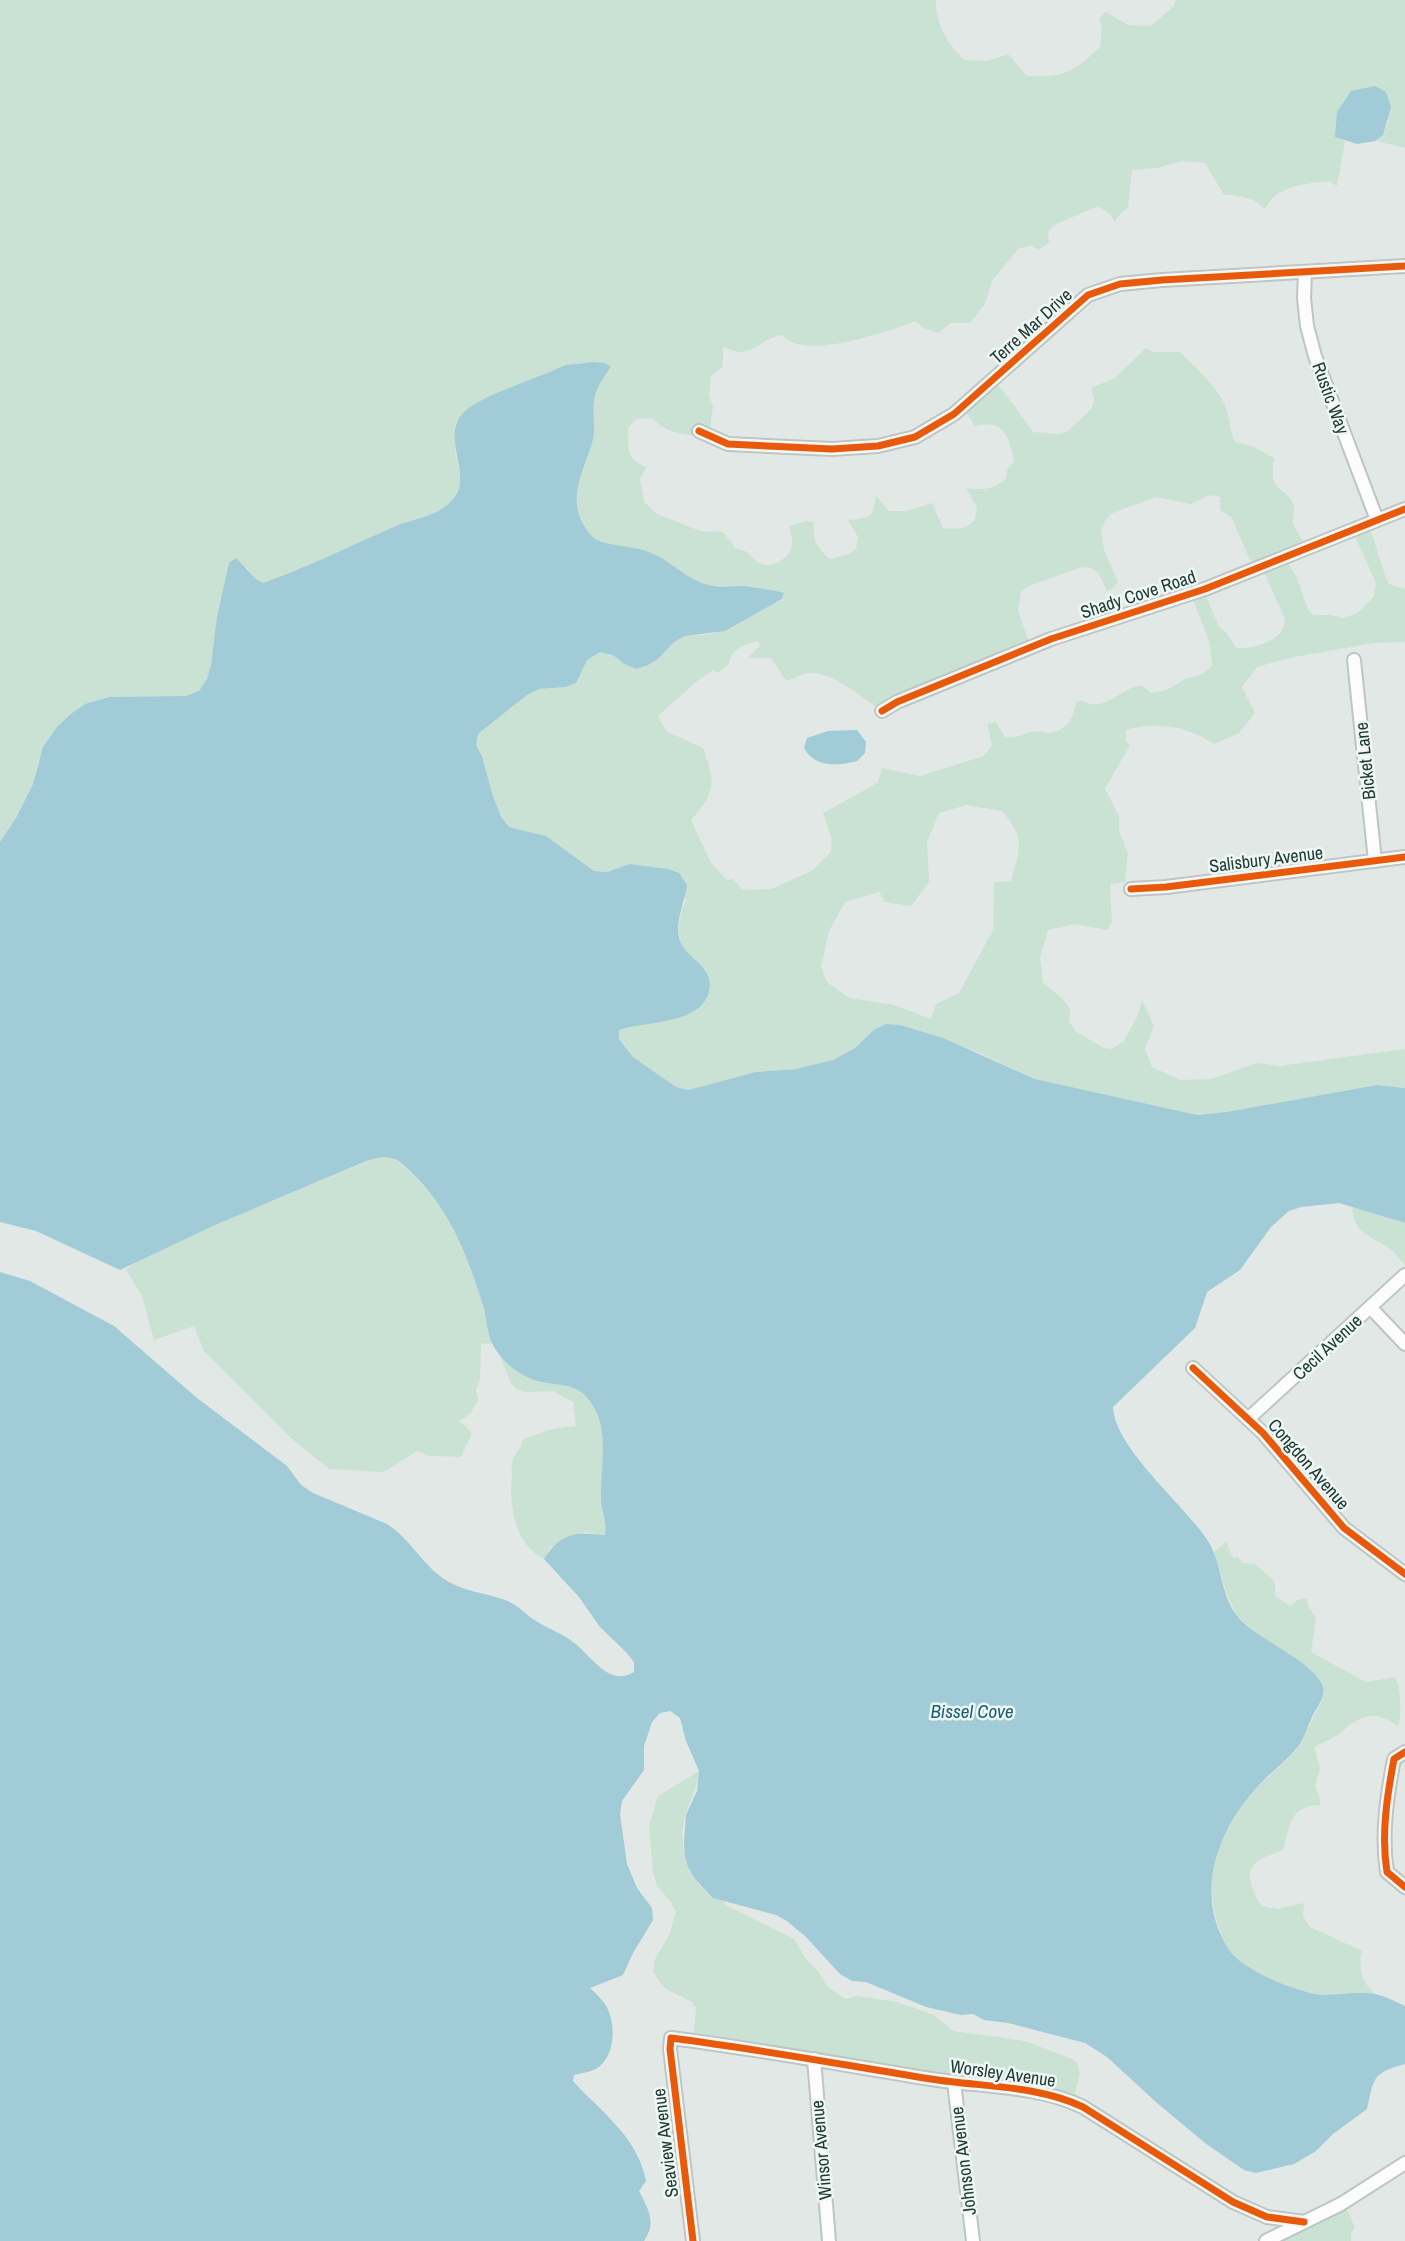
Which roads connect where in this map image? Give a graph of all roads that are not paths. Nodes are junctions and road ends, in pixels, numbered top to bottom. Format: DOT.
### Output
graph roads {
  1 [pos="1405,266"];
  2 [pos="1306,273"];
  3 [pos="699,431"];
  4 [pos="1405,509"];
  5 [pos="1377,520"];
  6 [pos="1354,660"];
  7 [pos="883,711"];
  8 [pos="1405,857"];
  9 [pos="1376,861"];
  10 [pos="1131,889"];
  11 [pos="1405,1275"];
  12 [pos="1370,1307"];
  13 [pos="1405,1344"];
  14 [pos="1193,1368"];
  15 [pos="1248,1419"];
  16 [pos="1405,1574"];
  17 [pos="1403,1754"];
  18 [pos="1405,1887"];
  19 [pos="671,2042"];
  20 [pos="814,2059"];
  21 [pos="954,2082"];
  22 [pos="1405,2164"];
  23 [pos="1304,2222"];
  24 [pos="1273,2240"];
  25 [pos="693,2241"];
  26 [pos="830,2241"];
  27 [pos="973,2241"];
  1 -- 2 [label="street, Terre Mar Drive"];
  2 -- 3 [label="street, Terre Mar Drive"];
  2 -- 5 [label="street, Rustic Way"];
  4 -- 5 [label="street, Shady Cove Road"];
  5 -- 7 [label="street, Shady Cove Road"];
  6 -- 9 [label="street, Bicket Lane"];
  8 -- 9 [label="street, Salisbury Avenue"];
  9 -- 10 [label="street, Salisbury Avenue"];
  11 -- 12 [label="street, Cecil Avenue"];
  12 -- 13 [label="street"];
  12 -- 15 [label="street, Cecil Avenue"];
  14 -- 15 [label="street, Congdon Avenue"];
  15 -- 16 [label="street, Congdon Avenue"];
  17 -- 18 [label="street"];
  19 -- 20 [label="street, Worsley Avenue"];
  19 -- 25 [label="street, Seaview Avenue"];
  20 -- 21 [label="street, Worsley Avenue"];
  20 -- 26 [label="street, Winsor Avenue"];
  21 -- 23 [label="street, Worsley Avenue"];
  21 -- 27 [label="street, Johnson Avenue"];
  22 -- 23 [label="street"];
  23 -- 24 [label="street"];
}
